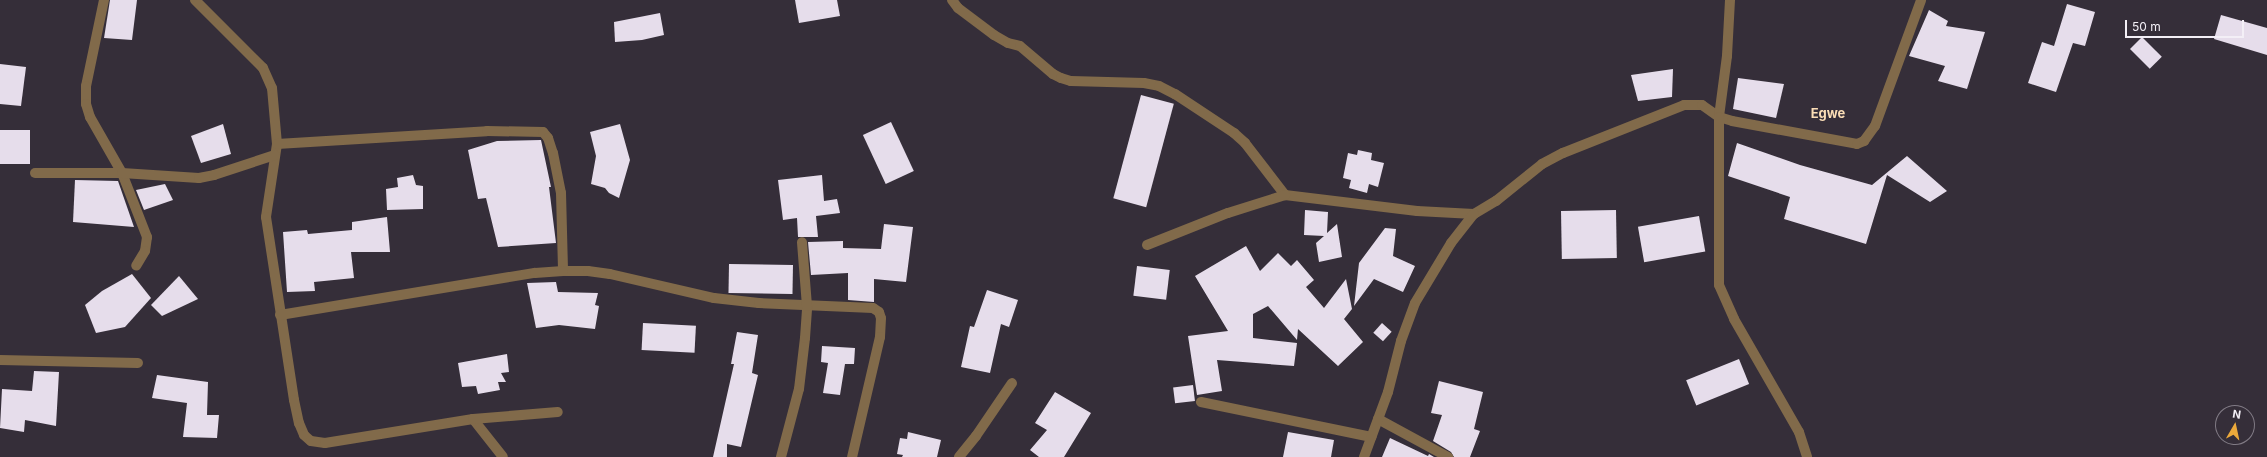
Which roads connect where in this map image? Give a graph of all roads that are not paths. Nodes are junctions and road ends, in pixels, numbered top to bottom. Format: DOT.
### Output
graph roads {
  1 [pos="104,0"];
  2 [pos="195,0"];
  3 [pos="952,0"];
  4 [pos="1730,0"];
  5 [pos="1921,0"];
  6 [pos="1719,117"];
  7 [pos="277,144"];
  8 [pos="275,155"];
  9 [pos="35,173"];
  10 [pos="122,173"];
  11 [pos="1285,195"];
  12 [pos="1474,214"];
  13 [pos="802,242"];
  14 [pos="1147,245"];
  15 [pos="136,266"];
  16 [pos="563,271"];
  17 [pos="807,306"];
  18 [pos="280,315"];
  19 [pos="0,360"];
  20 [pos="138,363"];
  21 [pos="1012,383"];
  22 [pos="1200,402"];
  23 [pos="558,412"];
  24 [pos="473,419"];
  25 [pos="1378,419"];
  26 [pos="1371,437"];
  27 [pos="503,457"];
  28 [pos="781,457"];
  29 [pos="852,457"];
  30 [pos="959,457"];
  31 [pos="1364,457"];
  32 [pos="1448,457"];
  33 [pos="1807,457"];
  1 -- 10 [label="street"];
  2 -- 7 [label="street"];
  3 -- 11 [label="street"];
  4 -- 6 [label="street"];
  5 -- 6 [label="street"];
  6 -- 12 [label="street"];
  6 -- 33 [label="street"];
  7 -- 8 [label="street"];
  7 -- 16 [label="street"];
  8 -- 10 [label="street"];
  8 -- 18 [label="street"];
  9 -- 10 [label="street"];
  10 -- 15 [label="street"];
  11 -- 12 [label="street"];
  11 -- 14 [label="street"];
  12 -- 25 [label="street"];
  13 -- 17 [label="street"];
  16 -- 17 [label="street"];
  16 -- 18 [label="street"];
  17 -- 28 [label="street"];
  17 -- 29 [label="street"];
  18 -- 24 [label="street"];
  19 -- 20 [label="street"];
  21 -- 30 [label="street"];
  22 -- 26 [label="street"];
  23 -- 24 [label="street"];
  24 -- 27 [label="street"];
  25 -- 26 [label="street"];
  25 -- 32 [label="street"];
  26 -- 31 [label="street"];
}
